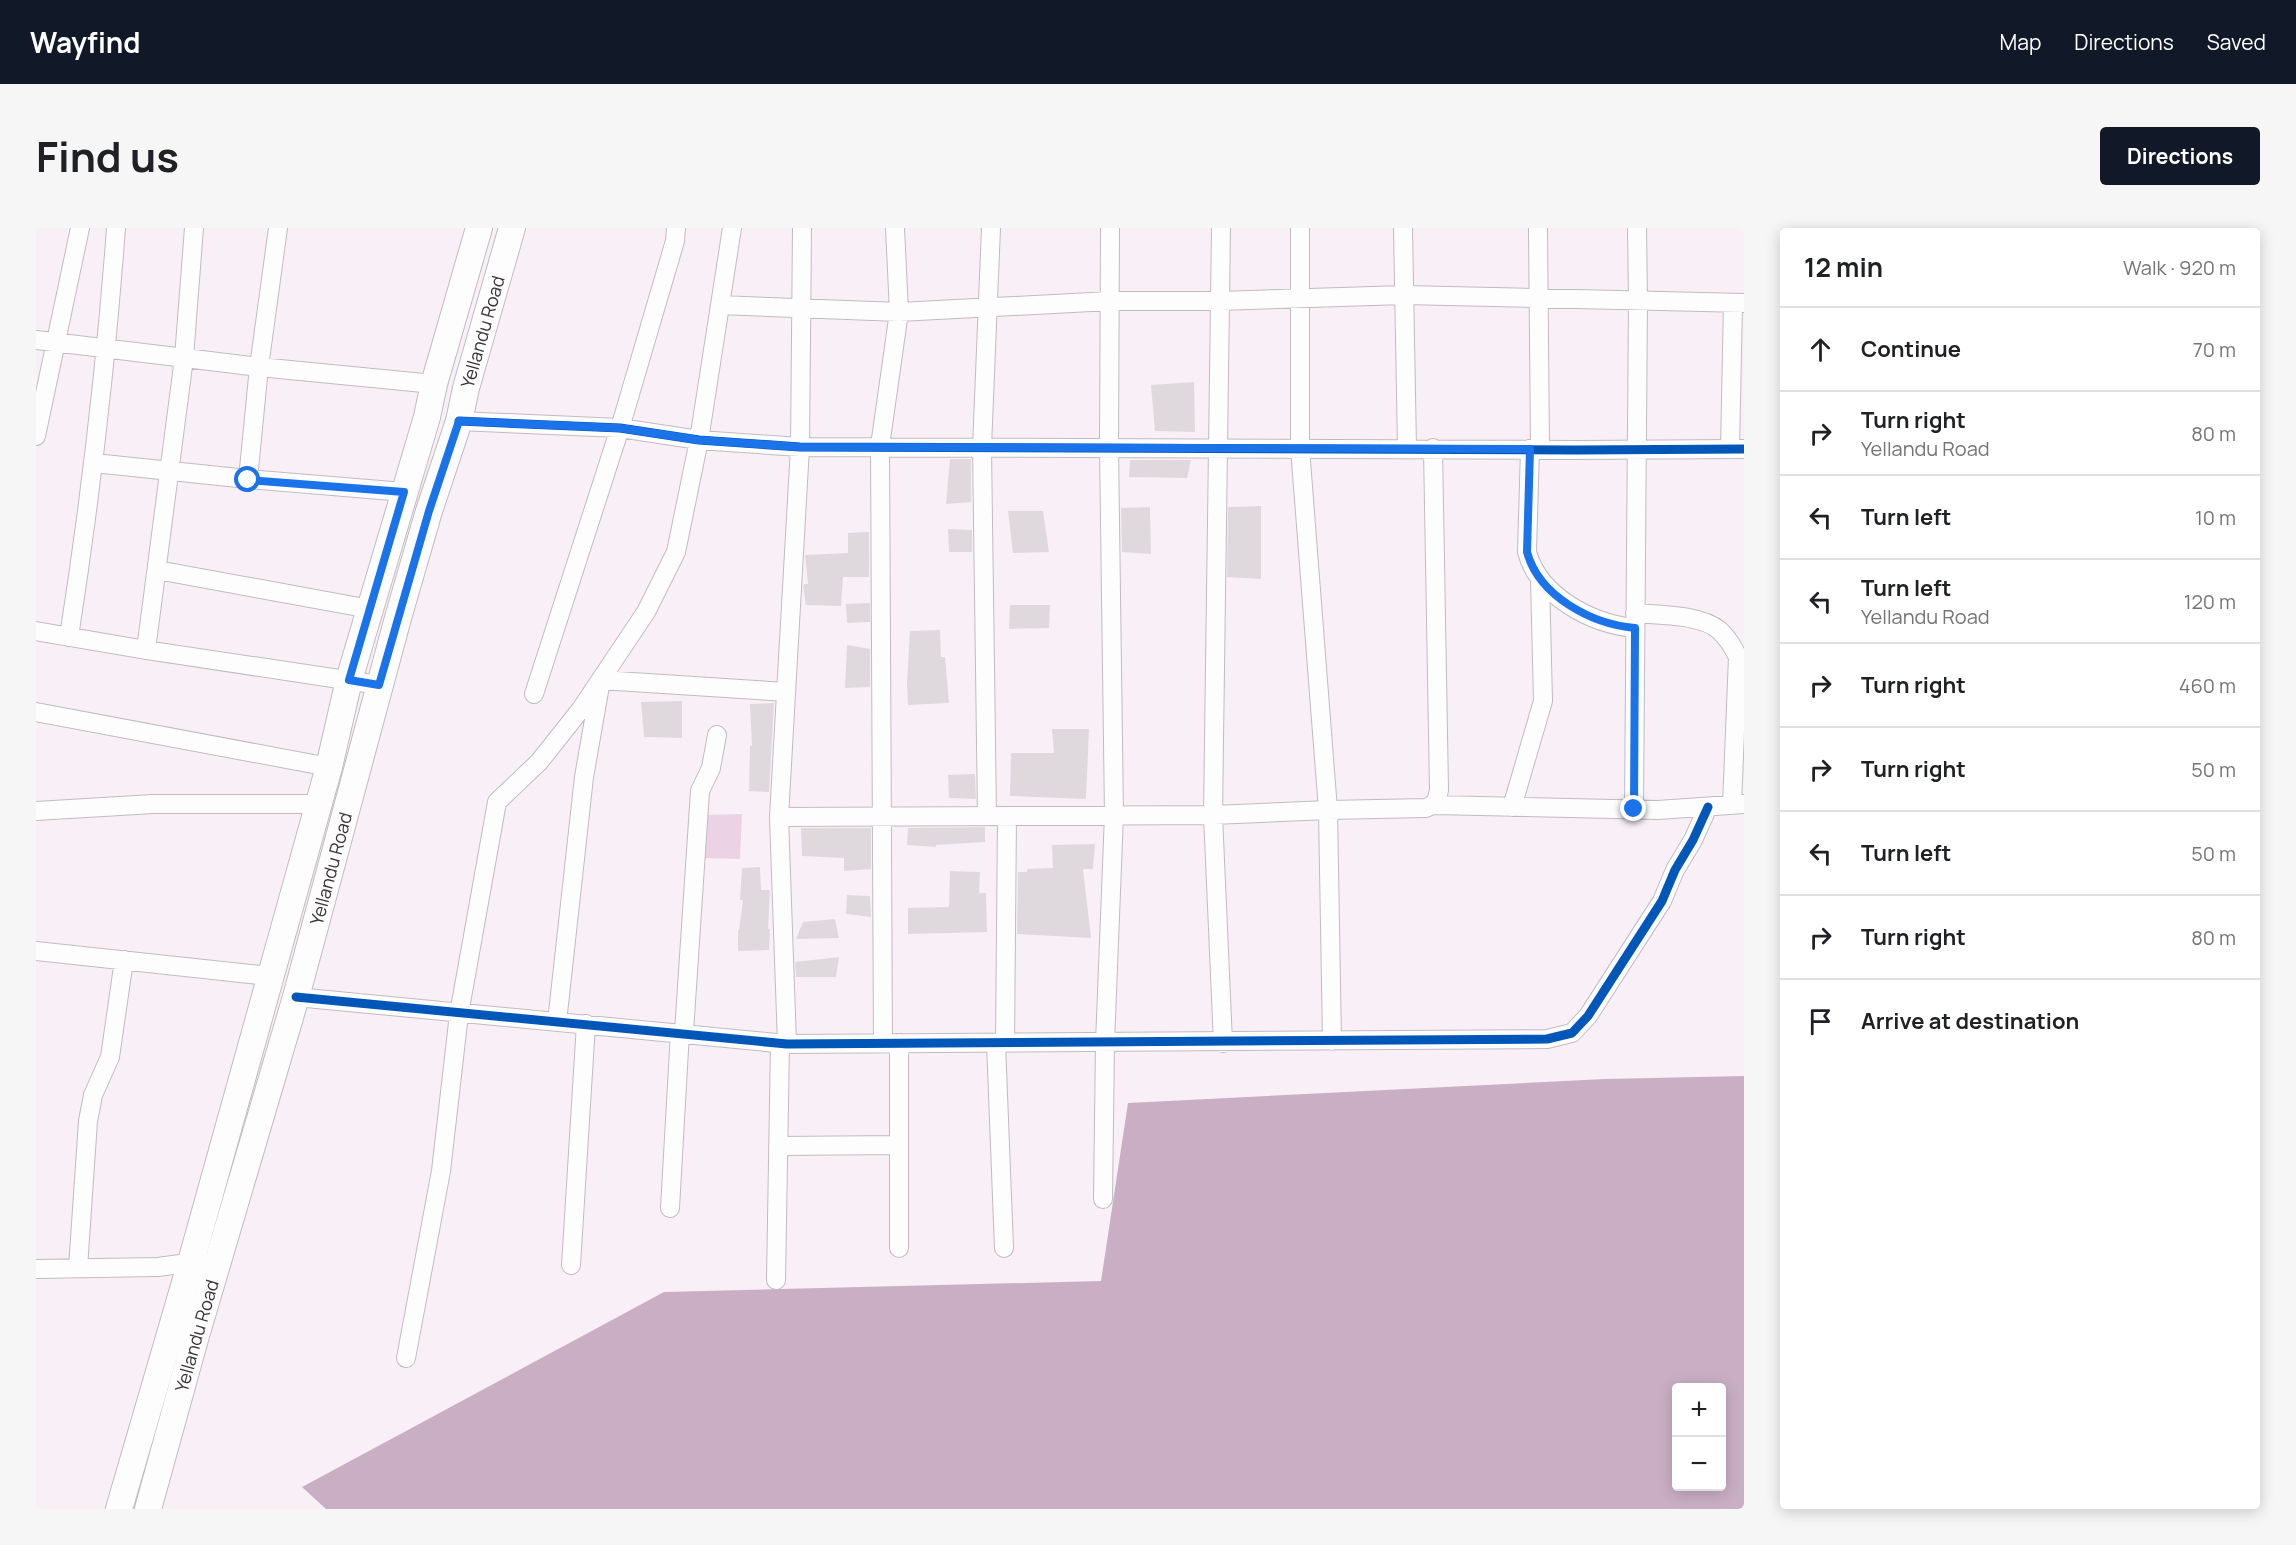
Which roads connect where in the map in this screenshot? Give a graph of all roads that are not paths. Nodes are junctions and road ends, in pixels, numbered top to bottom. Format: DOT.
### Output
graph roads {
  1 [pos="80,228"];
  2 [pos="116,228"];
  3 [pos="194,228"];
  4 [pos="278,228"];
  5 [pos="478,228"];
  6 [pos="512,228"];
  7 [pos="676,228"];
  8 [pos="732,228"];
  9 [pos="802,228"];
  10 [pos="895,228"];
  11 [pos="991,228"];
  12 [pos="1110,228"];
  13 [pos="1221,228"];
  14 [pos="1300,228"];
  15 [pos="1403,228"];
  16 [pos="1538,228"];
  17 [pos="1637,228"];
  18 [pos="1404,295"];
  19 [pos="1300,298"];
  20 [pos="1539,298"];
  21 [pos="1638,300"];
  22 [pos="1110,301"];
  23 [pos="1220,301"];
  24 [pos="1738,303"];
  25 [pos="720,305"];
  26 [pos="988,306"];
  27 [pos="801,308"];
  28 [pos="899,312"];
  29 [pos="45,341"];
  30 [pos="107,349"];
  31 [pos="184,358"];
  32 [pos="259,367"];
  33 [pos="434,384"];
  34 [pos="459,421"];
  35 [pos="620,428"];
  36 [pos="36,436"];
  37 [pos="699,440"];
  38 [pos="800,447"];
  39 [pos="880,447"];
  40 [pos="982,447"];
  41 [pos="1109,447"];
  42 [pos="1218,447"];
  43 [pos="1300,448"];
  44 [pos="1407,448"];
  45 [pos="1434,448"];
  46 [pos="1535,449"];
  47 [pos="1737,449"];
  48 [pos="1636,450"];
  49 [pos="94,463"];
  50 [pos="170,471"];
  51 [pos="248,480"];
  52 [pos="404,492"];
  53 [pos="157,570"];
  54 [pos="1540,579"];
  55 [pos="370,609"];
  56 [pos="1635,620"];
  57 [pos="36,631"];
  58 [pos="69,637"];
  59 [pos="146,650"];
  60 [pos="349,680"];
  61 [pos="601,680"];
  62 [pos="379,685"];
  63 [pos="786,692"];
  64 [pos="534,694"];
  65 [pos="1740,703"];
  66 [pos="36,712"];
  67 [pos="717,735"];
  68 [pos="329,767"];
  69 [pos="318,804"];
  70 [pos="1433,805"];
  71 [pos="1738,805"];
  72 [pos="1512,807"];
  73 [pos="1708,807"];
  74 [pos="1634,809"];
  75 [pos="1328,810"];
  76 [pos="36,811"];
  77 [pos="1114,815"];
  78 [pos="1213,815"];
  79 [pos="987,816"];
  80 [pos="1007,816"];
  81 [pos="780,817"];
  82 [pos="881,817"];
  83 [pos="36,951"];
  84 [pos="124,960"];
  85 [pos="269,976"];
  86 [pos="296,997"];
  87 [pos="459,1014"];
  88 [pos="557,1022"];
  89 [pos="586,1024"];
  90 [pos="682,1032"];
  91 [pos="1332,1041"];
  92 [pos="1223,1042"];
  93 [pos="783,1043"];
  94 [pos="891,1043"];
  95 [pos="1001,1043"];
  96 [pos="1105,1043"];
  97 [pos="899,1144"];
  98 [pos="778,1146"];
  99 [pos="1103,1199"];
  100 [pos="670,1208"];
  101 [pos="899,1248"];
  102 [pos="1004,1248"];
  103 [pos="218,1258"];
  104 [pos="191,1262"];
  105 [pos="571,1265"];
  106 [pos="78,1268"];
  107 [pos="36,1269"];
  108 [pos="776,1280"];
  109 [pos="406,1358"];
  110 [pos="119,1509"];
  111 [pos="148,1509"];
  1 -- 29 [label="street"];
  2 -- 30 [label="street"];
  3 -- 31 [label="street"];
  4 -- 32 [label="street"];
  5 -- 33 [label="main road, Yellandu Road"];
  6 -- 34 [label="main road, Yellandu Road"];
  7 -- 35 [label="street"];
  8 -- 25 [label="street"];
  9 -- 27 [label="street"];
  10 -- 28 [label="street"];
  11 -- 26 [label="street"];
  12 -- 22 [label="street"];
  13 -- 23 [label="street"];
  14 -- 19 [label="street"];
  15 -- 18 [label="street"];
  16 -- 20 [label="street"];
  17 -- 21 [label="street"];
  18 -- 19 [label="street"];
  18 -- 20 [label="street"];
  18 -- 44 [label="street"];
  19 -- 23 [label="street"];
  19 -- 43 [label="street"];
  20 -- 21 [label="street"];
  20 -- 46 [label="street"];
  21 -- 24 [label="street"];
  21 -- 48 [label="street"];
  22 -- 23 [label="street"];
  22 -- 26 [label="street"];
  22 -- 41 [label="street"];
  23 -- 42 [label="street"];
  24 -- 47 [label="street"];
  25 -- 27 [label="street"];
  25 -- 37 [label="street"];
  26 -- 28 [label="street"];
  26 -- 40 [label="street"];
  27 -- 28 [label="street"];
  27 -- 38 [label="street"];
  28 -- 39 [label="street"];
  29 -- 30 [label="street"];
  29 -- 36 [label="street"];
  30 -- 31 [label="street"];
  30 -- 49 [label="street"];
  31 -- 32 [label="street"];
  31 -- 50 [label="street"];
  32 -- 33 [label="street"];
  32 -- 51 [label="street"];
  33 -- 52 [label="main road, Yellandu Road"];
  34 -- 35 [label="street"];
  34 -- 62 [label="main road, Yellandu Road"];
  35 -- 37 [label="street"];
  35 -- 64 [label="street"];
  37 -- 38 [label="street"];
  37 -- 61 [label="street"];
  38 -- 39 [label="street"];
  38 -- 63 [label="street"];
  39 -- 40 [label="street"];
  39 -- 82 [label="street"];
  40 -- 41 [label="street"];
  40 -- 79 [label="street"];
  41 -- 42 [label="street"];
  41 -- 77 [label="street"];
  42 -- 43 [label="street"];
  42 -- 78 [label="street"];
  43 -- 44 [label="street"];
  43 -- 75 [label="street"];
  44 -- 45 [label="street"];
  45 -- 46 [label="street"];
  45 -- 70 [label="street"];
  46 -- 48 [label="street"];
  46 -- 54 [label="street"];
  47 -- 48 [label="street"];
  48 -- 56 [label="street"];
  49 -- 50 [label="street"];
  49 -- 58 [label="street"];
  50 -- 51 [label="street"];
  50 -- 53 [label="street"];
  51 -- 52 [label="street"];
  52 -- 55 [label="main road, Yellandu Road"];
  53 -- 55 [label="street"];
  53 -- 59 [label="street"];
  54 -- 56 [label="street"];
  54 -- 72 [label="street"];
  55 -- 60 [label="main road, Yellandu Road"];
  56 -- 65 [label="street"];
  56 -- 74 [label="street"];
  57 -- 58 [label="street"];
  58 -- 59 [label="street"];
  59 -- 60 [label="street"];
  60 -- 62 [label="street"];
  60 -- 68 [label="main road, Yellandu Road"];
  61 -- 63 [label="street"];
  61 -- 87 [label="street"];
  61 -- 88 [label="street"];
  62 -- 86 [label="main road, Yellandu Road"];
  63 -- 81 [label="street"];
  65 -- 71 [label="street"];
  66 -- 68 [label="street"];
  67 -- 90 [label="street"];
  68 -- 69 [label="main road, Yellandu Road"];
  69 -- 76 [label="street"];
  69 -- 85 [label="main road, Yellandu Road"];
  70 -- 72 [label="street"];
  70 -- 75 [label="street"];
  71 -- 73 [label="street"];
  72 -- 74 [label="street"];
  73 -- 74 [label="street"];
  73 -- 91 [label="street"];
  75 -- 78 [label="street"];
  75 -- 91 [label="street"];
  77 -- 78 [label="street"];
  77 -- 80 [label="street"];
  77 -- 96 [label="street"];
  78 -- 92 [label="street"];
  79 -- 80 [label="street"];
  79 -- 82 [label="street"];
  80 -- 95 [label="street"];
  81 -- 82 [label="street"];
  81 -- 93 [label="street"];
  82 -- 94 [label="street"];
  83 -- 84 [label="street"];
  84 -- 85 [label="street"];
  84 -- 106 [label="street"];
  85 -- 104 [label="main road, Yellandu Road"];
  86 -- 87 [label="street"];
  86 -- 103 [label="main road, Yellandu Road"];
  87 -- 88 [label="street"];
  87 -- 109 [label="street"];
  88 -- 89 [label="street"];
  89 -- 90 [label="street"];
  89 -- 105 [label="street"];
  90 -- 93 [label="street"];
  90 -- 100 [label="street"];
  91 -- 92 [label="street"];
  92 -- 96 [label="street"];
  93 -- 94 [label="street"];
  93 -- 98 [label="street"];
  94 -- 95 [label="street"];
  94 -- 97 [label="street"];
  95 -- 96 [label="street"];
  95 -- 102 [label="street"];
  96 -- 99 [label="street"];
  97 -- 98 [label="street"];
  97 -- 101 [label="street"];
  98 -- 108 [label="street"];
  103 -- 104 [label="street"];
  103 -- 111 [label="main road, Yellandu Road"];
  104 -- 106 [label="street"];
  104 -- 110 [label="main road, Yellandu Road"];
  106 -- 107 [label="street"];
}
